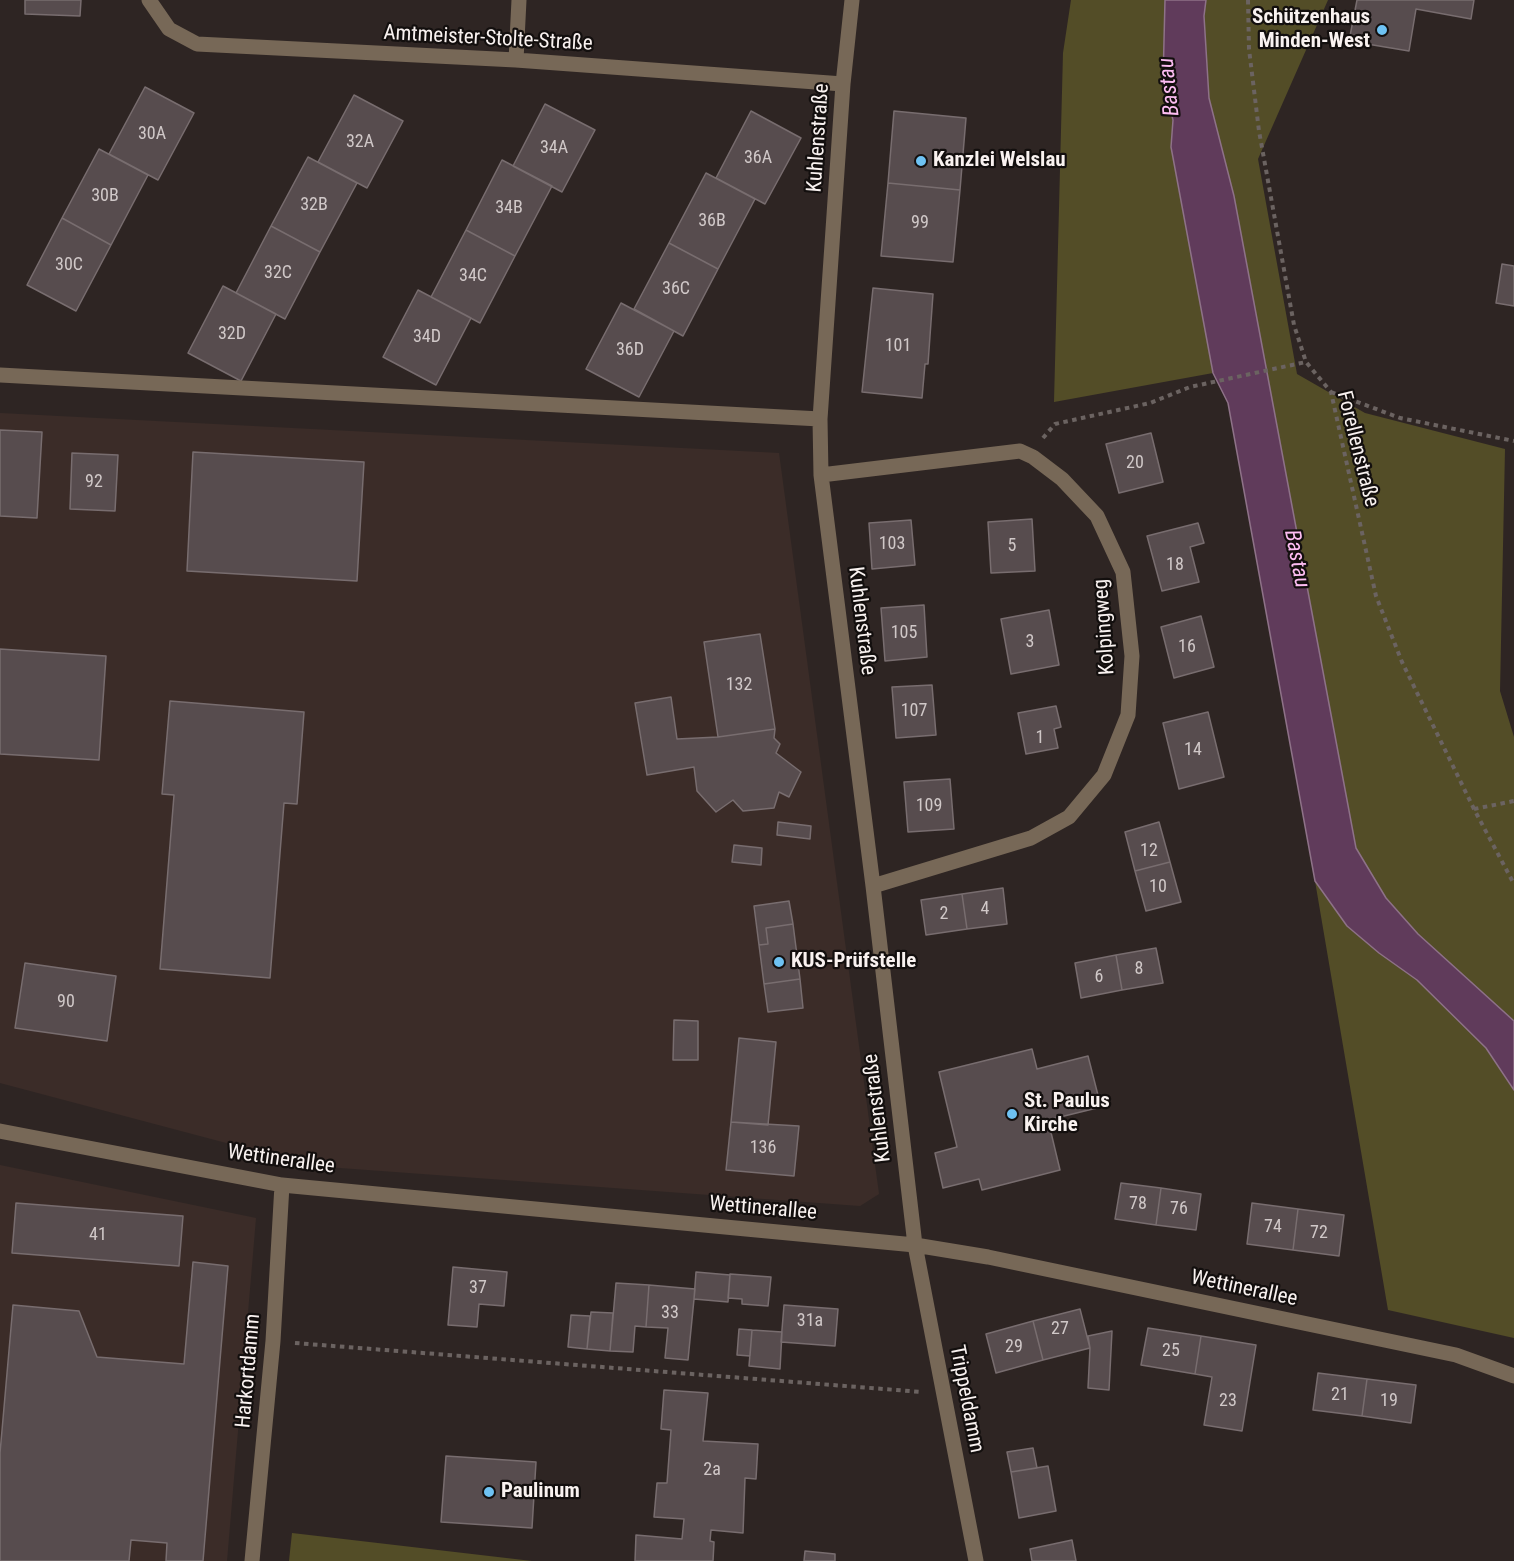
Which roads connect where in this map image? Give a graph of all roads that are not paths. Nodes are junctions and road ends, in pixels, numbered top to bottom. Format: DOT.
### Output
graph roads {
  1 [pos="149,0"];
  2 [pos="519,0"];
  3 [pos="852,0"];
  4 [pos="516,60"];
  5 [pos="843,84"];
  6 [pos="0,375"];
  7 [pos="820,419"];
  8 [pos="821,475"];
  9 [pos="873,886"];
  10 [pos="0,1131"];
  11 [pos="282,1185"];
  12 [pos="915,1245"];
  13 [pos="1514,1376"];
  14 [pos="252,1561"];
  15 [pos="976,1561"];
  1 -- 4 [label="street, Amtmeister-Stolte-Straße"];
  2 -- 4 [label="street"];
  3 -- 5 [label="street, Kuhlenstraße"];
  4 -- 5 [label="street, Amtmeister-Stolte-Straße"];
  5 -- 7 [label="street, Kuhlenstraße"];
  6 -- 7 [label="street"];
  7 -- 8 [label="street, Kuhlenstraße"];
  8 -- 9 [label="street, Kuhlenstraße"];
  8 -- 9 [label="street, Kolpingweg"];
  9 -- 12 [label="street, Kuhlenstraße"];
  10 -- 11 [label="street, Wettinerallee"];
  11 -- 12 [label="street, Wettinerallee"];
  11 -- 14 [label="street, Harkortdamm"];
  12 -- 13 [label="street, Wettinerallee"];
  12 -- 15 [label="street, Trippeldamm"];
}
